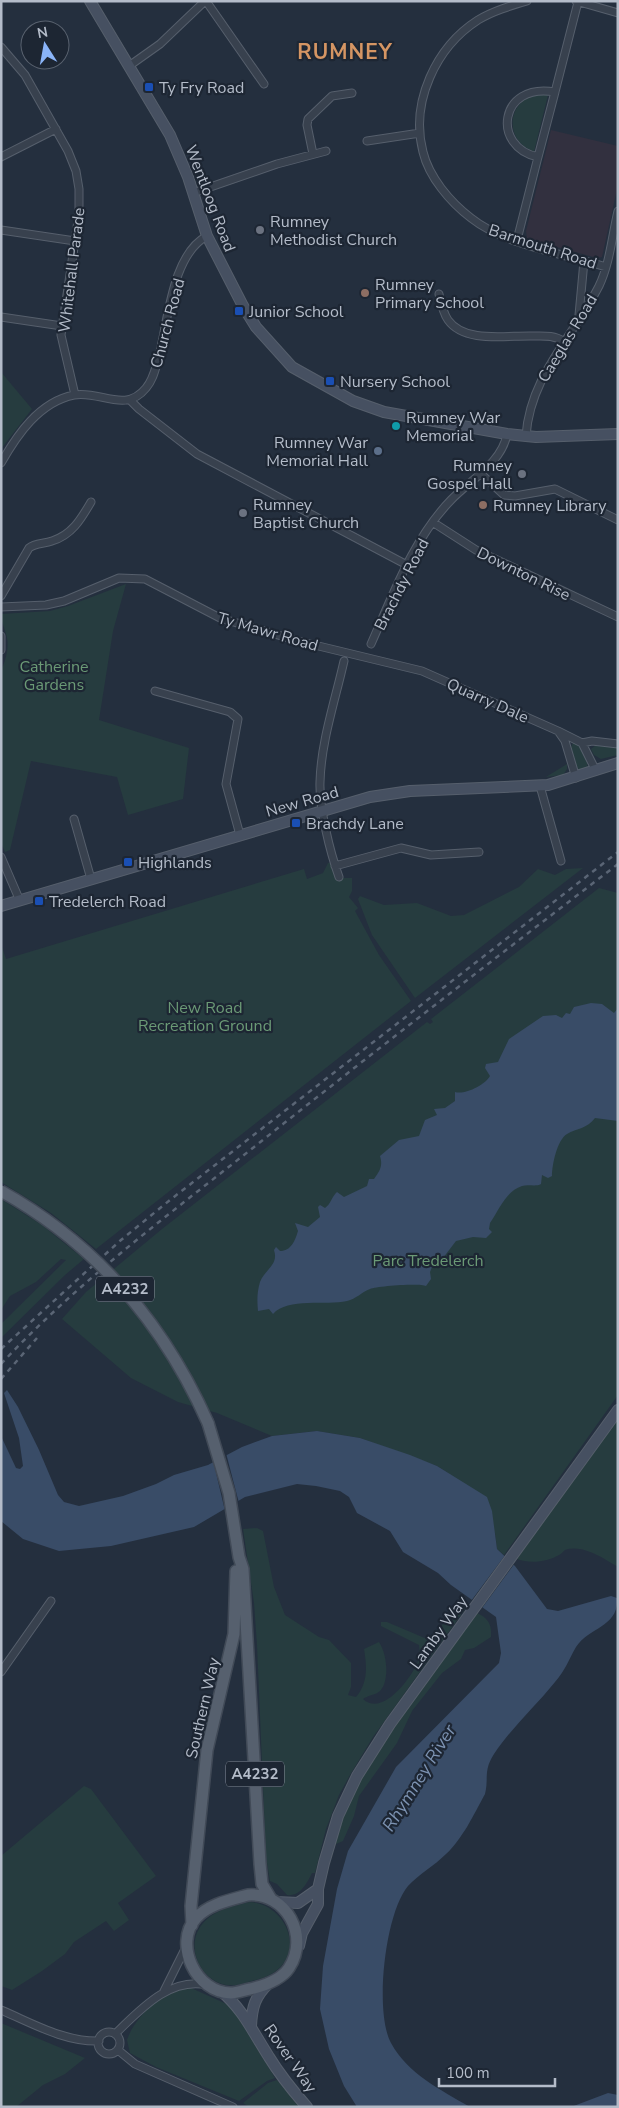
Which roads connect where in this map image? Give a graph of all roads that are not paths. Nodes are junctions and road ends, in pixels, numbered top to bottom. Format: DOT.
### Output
graph roads {
  1 [pos="90,1"];
  2 [pos="205,1"];
  3 [pos="527,1"];
  4 [pos="577,1"];
  5 [pos="618,13"];
  6 [pos="1,46"];
  7 [pos="130,66"];
  8 [pos="264,84"];
  9 [pos="556,92"];
  10 [pos="352,93"];
  11 [pos="56,129"];
  12 [pos="420,134"];
  13 [pos="367,141"];
  14 [pos="326,151"];
  15 [pos="313,154"];
  16 [pos="1,157"];
  17 [pos="538,157"];
  18 [pos="193,193"];
  19 [pos="618,212"];
  20 [pos="1,230"];
  21 [pos="207,236"];
  22 [pos="517,240"];
  23 [pos="75,241"];
  24 [pos="584,260"];
  25 [pos="606,267"];
  26 [pos="439,294"];
  27 [pos="1,317"];
  28 [pos="579,317"];
  29 [pos="62,326"];
  30 [pos="563,341"];
  31 [pos="75,395"];
  32 [pos="130,400"];
  33 [pos="507,434"];
  34 [pos="618,434"];
  35 [pos="526,436"];
  36 [pos="1,463"];
  37 [pos="480,473"];
  38 [pos="91,502"];
  39 [pos="618,520"];
  40 [pos="434,523"];
  41 [pos="407,565"];
  42 [pos="1,596"];
  43 [pos="1,607"];
  44 [pos="618,618"];
  45 [pos="1,636"];
  46 [pos="371,644"];
  47 [pos="1,650"];
  48 [pos="368,657"];
  49 [pos="344,661"];
  50 [pos="156,691"];
  51 [pos="558,731"];
  52 [pos="582,743"];
  53 [pos="618,744"];
  54 [pos="618,763"];
  55 [pos="596,771"];
  56 [pos="576,778"];
  57 [pos="540,786"];
  58 [pos="323,810"];
  59 [pos="74,819"];
  60 [pos="240,835"];
  61 [pos="479,852"];
  62 [pos="1,857"];
  63 [pos="561,861"];
  64 [pos="335,866"];
  65 [pos="338,877"];
  66 [pos="91,879"];
  67 [pos="20,900"];
  68 [pos="1,906"];
  69 [pos="1,1190"];
  70 [pos="618,1410"];
  71 [pos="239,1557"];
  72 [pos="51,1601"];
  73 [pos="1,1672"];
  74 [pos="318,1889"];
  75 [pos="274,1900"];
  76 [pos="192,1925"];
  77 [pos="188,1944"];
  78 [pos="294,1958"];
  79 [pos="269,1982"];
  80 [pos="216,1989"];
  81 [pos="164,1991"];
  82 [pos="1,2010"];
  83 [pos="251,2026"];
  84 [pos="114,2034"];
  85 [pos="99,2041"];
  86 [pos="118,2050"];
  87 [pos="233,2107"];
  88 [pos="307,2107"];
  1 -- 7 [label="street, Wentloog Road"];
  2 -- 7 [label="street"];
  2 -- 8 [label="street"];
  3 -- 12 [label="street, Barmouth Road"];
  4 -- 5 [label="street"];
  4 -- 9 [label="street"];
  6 -- 11 [label="street, Whitehall Parade"];
  7 -- 18 [label="street, Wentloog Road"];
  9 -- 17 [label="street"];
  9 -- 17 [label="street"];
  10 -- 15 [label="street"];
  11 -- 16 [label="street"];
  11 -- 23 [label="street, Whitehall Parade"];
  12 -- 13 [label="street"];
  12 -- 22 [label="street, Barmouth Road"];
  14 -- 15 [label="street"];
  15 -- 18 [label="street"];
  17 -- 22 [label="street"];
  18 -- 21 [label="street, Wentloog Road"];
  19 -- 25 [label="street, Caeglas Road"];
  20 -- 23 [label="street"];
  21 -- 32 [label="street, Church Road"];
  21 -- 33 [label="street, Wentloog Road"];
  22 -- 24 [label="street, Barmouth Road"];
  23 -- 29 [label="street, Whitehall Parade"];
  24 -- 25 [label="street, Barmouth Road"];
  24 -- 28 [label="street"];
  25 -- 28 [label="street, Caeglas Road"];
  26 -- 30 [label="street"];
  27 -- 29 [label="street"];
  28 -- 30 [label="street, Caeglas Road"];
  29 -- 31 [label="street, Whitehall Parade"];
  30 -- 35 [label="street, Caeglas Road"];
  31 -- 32 [label="street"];
  31 -- 36 [label="street"];
  32 -- 41 [label="street"];
  33 -- 35 [label="street, Wentloog Road"];
  33 -- 37 [label="street, Brachdy Road"];
  34 -- 35 [label="street, Wentloog Road"];
  37 -- 39 [label="street"];
  37 -- 40 [label="street, Brachdy Road"];
  38 -- 42 [label="street"];
  40 -- 41 [label="street, Brachdy Road"];
  40 -- 44 [label="street, Downton Rise"];
  41 -- 46 [label="street, Brachdy Road"];
  43 -- 48 [label="street, Ty Mawr Road"];
  45 -- 47 [label="street"];
  48 -- 51 [label="street, Quarry Dale"];
  49 -- 58 [label="street"];
  50 -- 60 [label="street"];
  51 -- 52 [label="street, Quarry Dale"];
  51 -- 56 [label="street"];
  52 -- 53 [label="street"];
  52 -- 55 [label="street"];
  54 -- 55 [label="street, New Road"];
  55 -- 56 [label="street, New Road"];
  56 -- 57 [label="street, New Road"];
  57 -- 58 [label="street, New Road"];
  57 -- 63 [label="street"];
  58 -- 60 [label="street, New Road"];
  58 -- 64 [label="street"];
  59 -- 66 [label="street"];
  60 -- 66 [label="street, New Road"];
  61 -- 64 [label="street"];
  62 -- 67 [label="street"];
  64 -- 65 [label="street"];
  66 -- 67 [label="street, New Road"];
  67 -- 68 [label="street, New Road"];
  69 -- 71 [label="main road, Southern Way / A4232, bridge"];
  70 -- 74 [label="street, Lamby Way"];
  71 -- 75 [label="main road, Southern Way / A4232"];
  71 -- 76 [label="main road, Southern Way / A4232"];
  72 -- 73 [label="street"];
  74 -- 75 [label="street"];
  74 -- 78 [label="street, Lamby Way"];
  75 -- 76 [label="main road"];
  75 -- 78 [label="main road"];
  76 -- 77 [label="main road"];
  77 -- 80 [label="main road"];
  77 -- 81 [label="street"];
  78 -- 79 [label="main road"];
  79 -- 80 [label="main road"];
  79 -- 83 [label="street, Rover Way"];
  80 -- 81 [label="street"];
  80 -- 83 [label="street, Rover Way"];
  81 -- 84 [label="street"];
  82 -- 85 [label="street"];
  83 -- 88 [label="street, Rover Way"];
  84 -- 85 [label="street"];
  84 -- 86 [label="street"];
  85 -- 86 [label="street"];
  86 -- 87 [label="street"];
}
